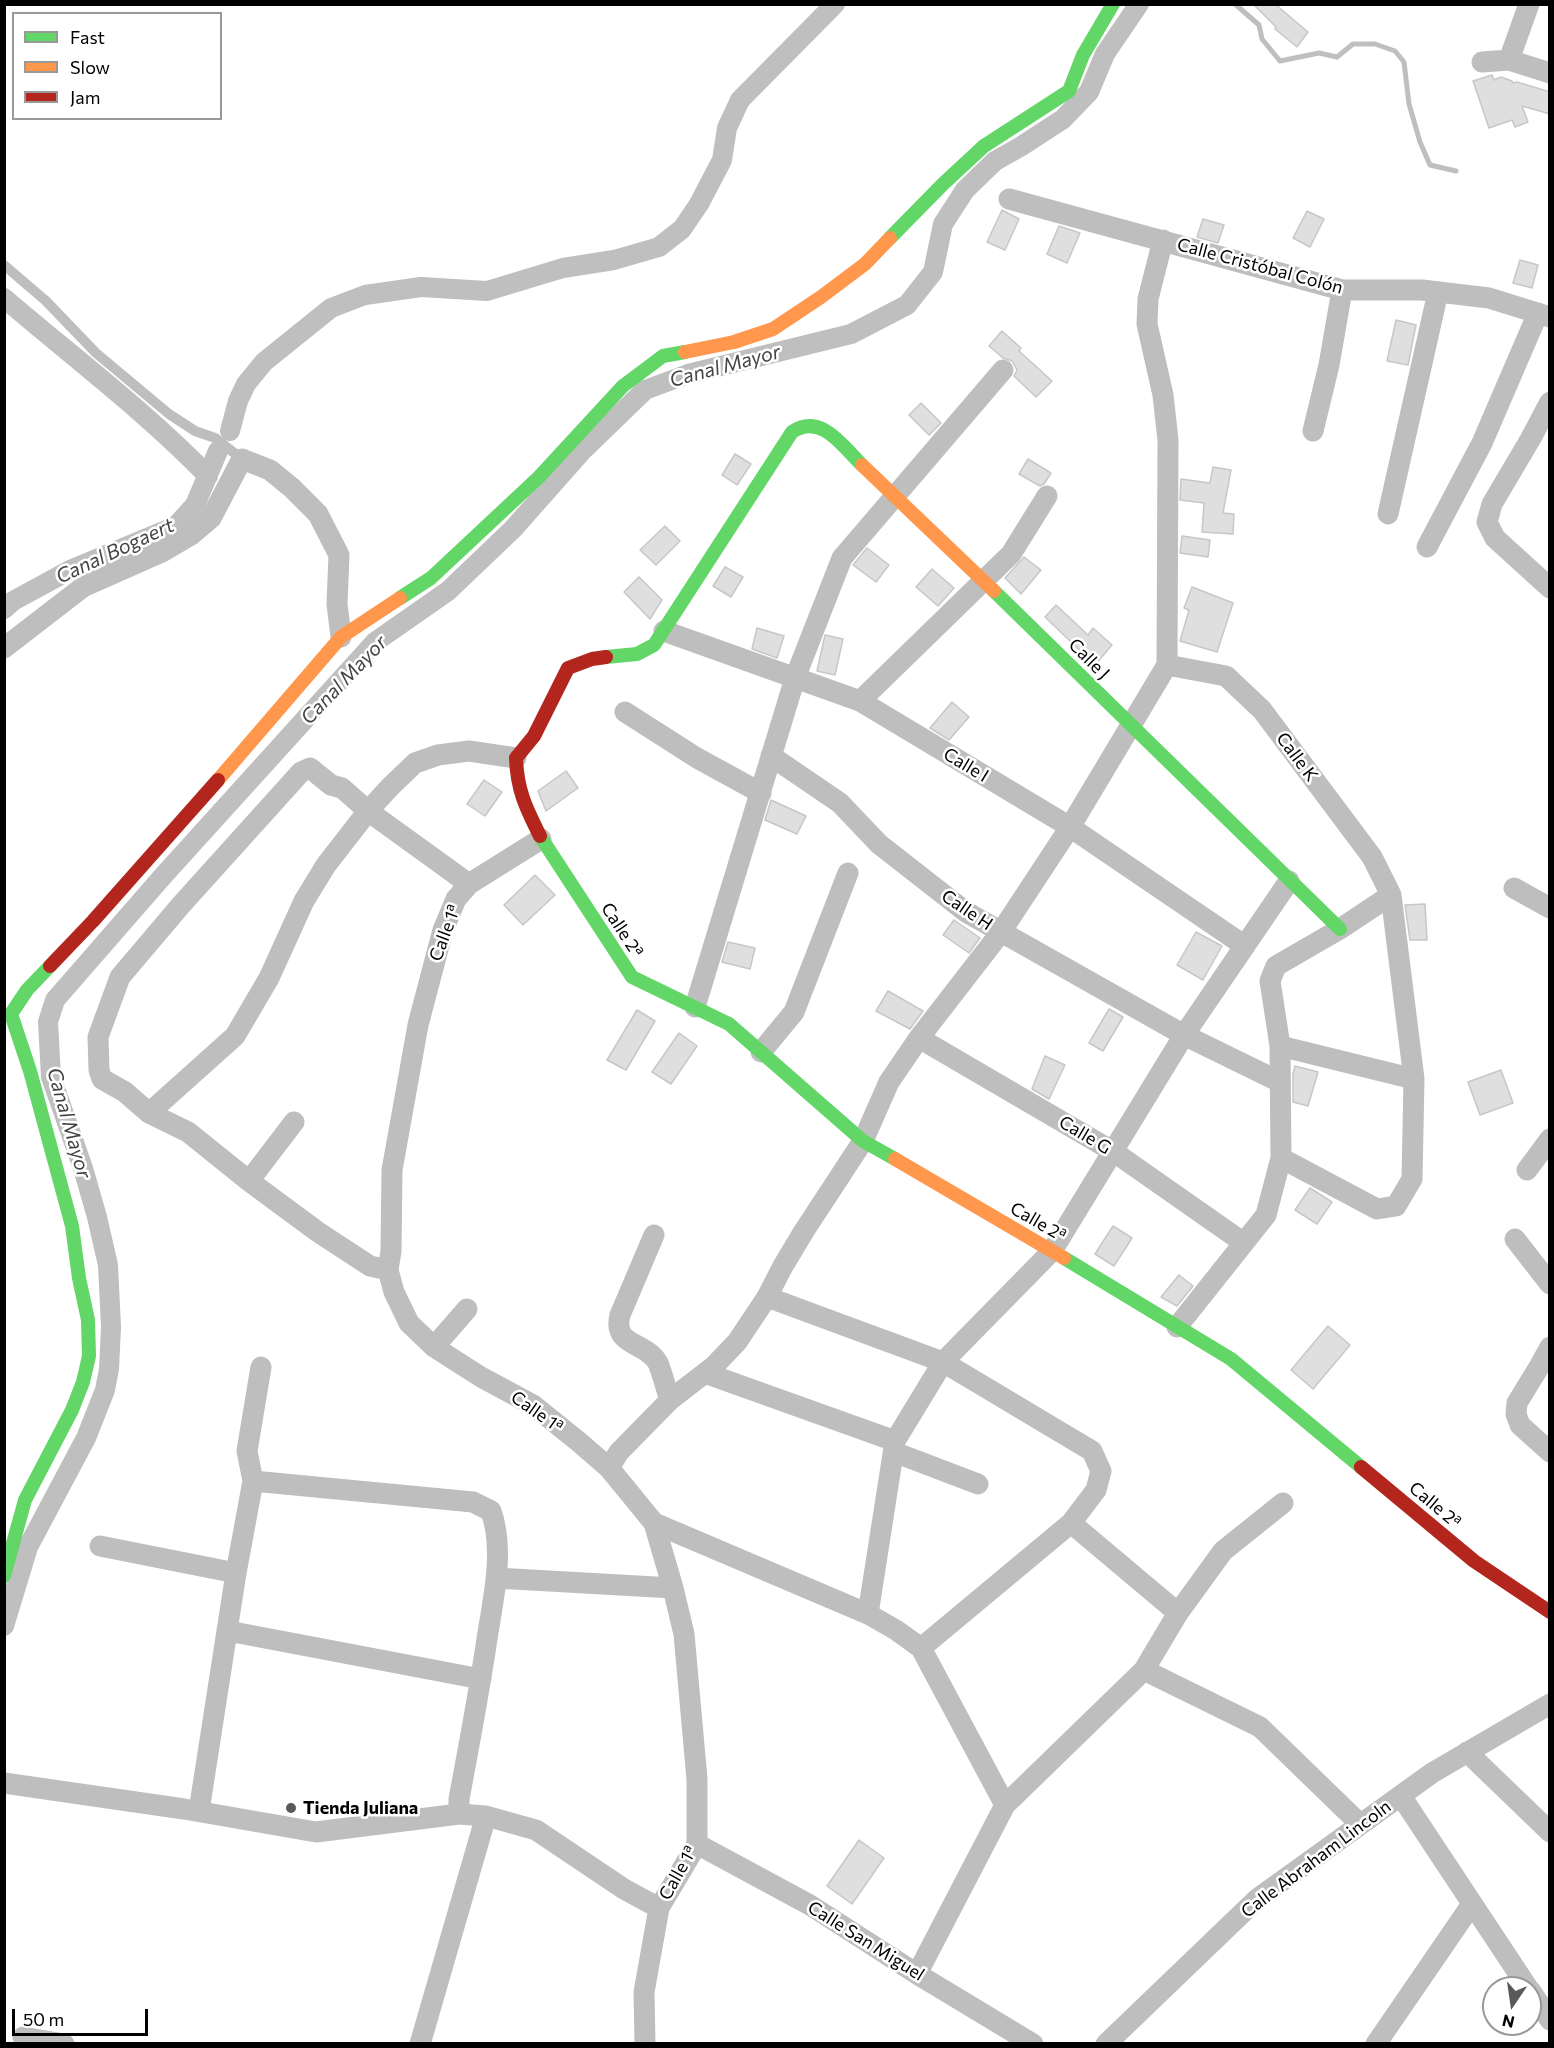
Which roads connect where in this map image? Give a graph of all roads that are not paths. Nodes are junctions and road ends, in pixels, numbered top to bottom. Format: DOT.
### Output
graph roads {
  1 [pos="1113,4"];
  2 [pos="1529,4"];
  3 [pos="1509,60"];
  4 [pos="1482,62"];
  5 [pos="1550,73"];
  6 [pos="1009,199"];
  7 [pos="1164,240"];
  8 [pos="4,265"];
  9 [pos="1342,290"];
  10 [pos="1438,292"];
  11 [pos="1544,315"];
  12 [pos="1003,370"];
  13 [pos="1550,402"];
  14 [pos="1313,431"];
  15 [pos="242,459"];
  16 [pos="1047,496"];
  17 [pos="895,497"];
  18 [pos="1388,514"];
  19 [pos="1427,547"];
  20 [pos="984,581"];
  21 [pos="1550,588"];
  22 [pos="664,631"];
  23 [pos="341,637"];
  24 [pos="4,648"];
  25 [pos="1167,665"];
  26 [pos="795,678"];
  27 [pos="860,701"];
  28 [pos="625,712"];
  29 [pos="1131,726"];
  30 [pos="771,756"];
  31 [pos="516,758"];
  32 [pos="761,793"];
  33 [pos="368,811"];
  34 [pos="1070,827"];
  35 [pos="541,839"];
  36 [pos="848,873"];
  37 [pos="1289,881"];
  38 [pos="469,884"];
  39 [pos="1514,888"];
  40 [pos="1390,895"];
  41 [pos="1550,908"];
  42 [pos="1340,929"];
  43 [pos="1001,932"];
  44 [pos="1245,946"];
  45 [pos="695,1007"];
  46 [pos="8,1012"];
  47 [pos="1184,1035"];
  48 [pos="919,1038"];
  49 [pos="1280,1046"];
  50 [pos="761,1052"];
  51 [pos="1414,1078"];
  52 [pos="1280,1082"];
  53 [pos="148,1113"];
  54 [pos="294,1122"];
  55 [pos="1550,1139"];
  56 [pos="863,1141"];
  57 [pos="1114,1152"];
  58 [pos="1281,1158"];
  59 [pos="1527,1170"];
  60 [pos="249,1181"];
  61 [pos="654,1235"];
  62 [pos="1515,1239"];
  63 [pos="1244,1243"];
  64 [pos="1052,1251"];
  65 [pos="388,1270"];
  66 [pos="1550,1284"];
  67 [pos="767,1297"];
  68 [pos="467,1309"];
  69 [pos="1177,1326"];
  70 [pos="434,1347"];
  71 [pos="1550,1347"];
  72 [pos="944,1362"];
  73 [pos="261,1367"];
  74 [pos="705,1373"];
  75 [pos="670,1400"];
  76 [pos="895,1446"];
  77 [pos="1550,1452"];
  78 [pos="609,1468"];
  79 [pos="253,1481"];
  80 [pos="978,1484"];
  81 [pos="1283,1503"];
  82 [pos="654,1523"];
  83 [pos="1071,1523"];
  84 [pos="100,1546"];
  85 [pos="236,1574"];
  86 [pos="4,1576"];
  87 [pos="496,1578"];
  88 [pos="673,1588"];
  89 [pos="1550,1612"];
  90 [pos="1178,1613"];
  91 [pos="868,1614"];
  92 [pos="228,1631"];
  93 [pos="921,1648"];
  94 [pos="1144,1670"];
  95 [pos="481,1679"];
  96 [pos="1550,1704"];
  97 [pos="1467,1752"];
  98 [pos="4,1783"];
  99 [pos="1401,1796"];
  100 [pos="1005,1805"];
  101 [pos="199,1811"];
  102 [pos="459,1815"];
  103 [pos="486,1816"];
  104 [pos="1360,1824"];
  105 [pos="1550,1832"];
  106 [pos="697,1844"];
  107 [pos="1472,1904"];
  108 [pos="659,1908"];
  109 [pos="917,1974"];
  110 [pos="1520,1976"];
  111 [pos="23,2037"];
  112 [pos="64,2043"];
  113 [pos="420,2043"];
  114 [pos="645,2043"];
  115 [pos="1033,2043"];
  116 [pos="1106,2043"];
  117 [pos="1376,2043"];
  1 -- 23 [label="street"];
  2 -- 3 [label="street"];
  3 -- 4 [label="street"];
  3 -- 5 [label="street"];
  6 -- 7 [label="street, Calle Cristóbal Colón"];
  7 -- 9 [label="street, Calle Cristóbal Colón"];
  7 -- 25 [label="street"];
  8 -- 15 [label="lane"];
  9 -- 10 [label="street, Calle Cristóbal Colón"];
  9 -- 14 [label="street"];
  10 -- 11 [label="street, Calle Cristóbal Colón"];
  10 -- 18 [label="street"];
  11 -- 19 [label="street"];
  12 -- 17 [label="street"];
  13 -- 21 [label="street"];
  15 -- 23 [label="street"];
  15 -- 24 [label="street"];
  16 -- 20 [label="street"];
  17 -- 20 [label="street, Calle J"];
  17 -- 22 [label="street, Calle J"];
  17 -- 26 [label="street"];
  20 -- 27 [label="street"];
  20 -- 29 [label="street, Calle J"];
  22 -- 26 [label="street, Calle I"];
  22 -- 31 [label="street"];
  23 -- 46 [label="street"];
  25 -- 29 [label="street"];
  25 -- 40 [label="street, Calle K"];
  26 -- 27 [label="street, Calle I"];
  26 -- 30 [label="street"];
  27 -- 34 [label="street, Calle I"];
  28 -- 32 [label="street"];
  29 -- 34 [label="street"];
  29 -- 37 [label="street, Calle J"];
  30 -- 32 [label="street"];
  30 -- 43 [label="street, Calle H"];
  31 -- 33 [label="street"];
  31 -- 35 [label="street, Calle 2ª"];
  32 -- 45 [label="street"];
  33 -- 38 [label="street"];
  33 -- 53 [label="street"];
  33 -- 53 [label="street"];
  34 -- 43 [label="street"];
  34 -- 44 [label="street, Calle I"];
  35 -- 38 [label="street, Calle 1ª"];
  35 -- 45 [label="street, Calle 2ª"];
  36 -- 50 [label="street"];
  37 -- 42 [label="street, Calle J"];
  37 -- 44 [label="street"];
  38 -- 65 [label="street, Calle 1ª"];
  39 -- 41 [label="street"];
  40 -- 42 [label="street"];
  40 -- 51 [label="street, Calle K"];
  42 -- 49 [label="street"];
  43 -- 47 [label="street, Calle H"];
  43 -- 48 [label="street"];
  44 -- 47 [label="street"];
  45 -- 50 [label="street, Calle 2ª"];
  46 -- 86 [label="street"];
  47 -- 52 [label="street, Calle H"];
  47 -- 57 [label="street"];
  48 -- 56 [label="street"];
  48 -- 57 [label="street, Calle G"];
  49 -- 51 [label="street"];
  49 -- 52 [label="street"];
  50 -- 56 [label="street, Calle 2ª"];
  51 -- 58 [label="street, Calle K"];
  52 -- 58 [label="street"];
  53 -- 60 [label="street"];
  54 -- 60 [label="street"];
  55 -- 59 [label="street"];
  56 -- 64 [label="street, Calle 2ª"];
  56 -- 67 [label="street"];
  57 -- 63 [label="street, Calle G"];
  57 -- 64 [label="street"];
  58 -- 63 [label="street"];
  60 -- 65 [label="street"];
  61 -- 75 [label="street"];
  62 -- 66 [label="street"];
  63 -- 69 [label="street"];
  64 -- 69 [label="street, Calle 2ª"];
  64 -- 72 [label="street"];
  65 -- 70 [label="street, Calle 1ª"];
  67 -- 72 [label="street"];
  67 -- 74 [label="street"];
  68 -- 70 [label="street"];
  69 -- 89 [label="street, Calle 2ª"];
  70 -- 78 [label="street, Calle 1ª"];
  71 -- 77 [label="street"];
  72 -- 76 [label="street"];
  72 -- 83 [label="street"];
  73 -- 79 [label="street"];
  74 -- 75 [label="street"];
  74 -- 76 [label="street"];
  75 -- 78 [label="street"];
  76 -- 80 [label="street"];
  76 -- 91 [label="street"];
  78 -- 82 [label="street, Calle 1ª"];
  79 -- 85 [label="street"];
  79 -- 87 [label="street"];
  81 -- 90 [label="street"];
  82 -- 88 [label="street, Calle 1ª"];
  82 -- 91 [label="street"];
  83 -- 90 [label="street"];
  83 -- 93 [label="street"];
  84 -- 85 [label="street"];
  85 -- 92 [label="street"];
  87 -- 88 [label="street"];
  87 -- 95 [label="street"];
  88 -- 106 [label="street, Calle 1ª"];
  90 -- 94 [label="street"];
  91 -- 93 [label="street"];
  92 -- 95 [label="street"];
  92 -- 101 [label="street"];
  93 -- 100 [label="street"];
  94 -- 100 [label="street"];
  94 -- 104 [label="street"];
  95 -- 102 [label="street"];
  96 -- 97 [label="street, Calle Abraham Lincoln"];
  97 -- 99 [label="street, Calle Abraham Lincoln"];
  97 -- 105 [label="street"];
  98 -- 101 [label="street"];
  99 -- 104 [label="street, Calle Abraham Lincoln"];
  99 -- 107 [label="street"];
  100 -- 109 [label="street"];
  101 -- 102 [label="street"];
  102 -- 103 [label="street"];
  103 -- 108 [label="street"];
  103 -- 113 [label="street"];
  104 -- 116 [label="street, Calle Abraham Lincoln"];
  106 -- 108 [label="street, Calle 1ª"];
  106 -- 109 [label="street, Calle San Miguel"];
  107 -- 110 [label="street"];
  107 -- 117 [label="street"];
  108 -- 114 [label="street, Calle 1ª"];
  109 -- 115 [label="street, Calle San Miguel"];
  111 -- 112 [label="street"];
}
